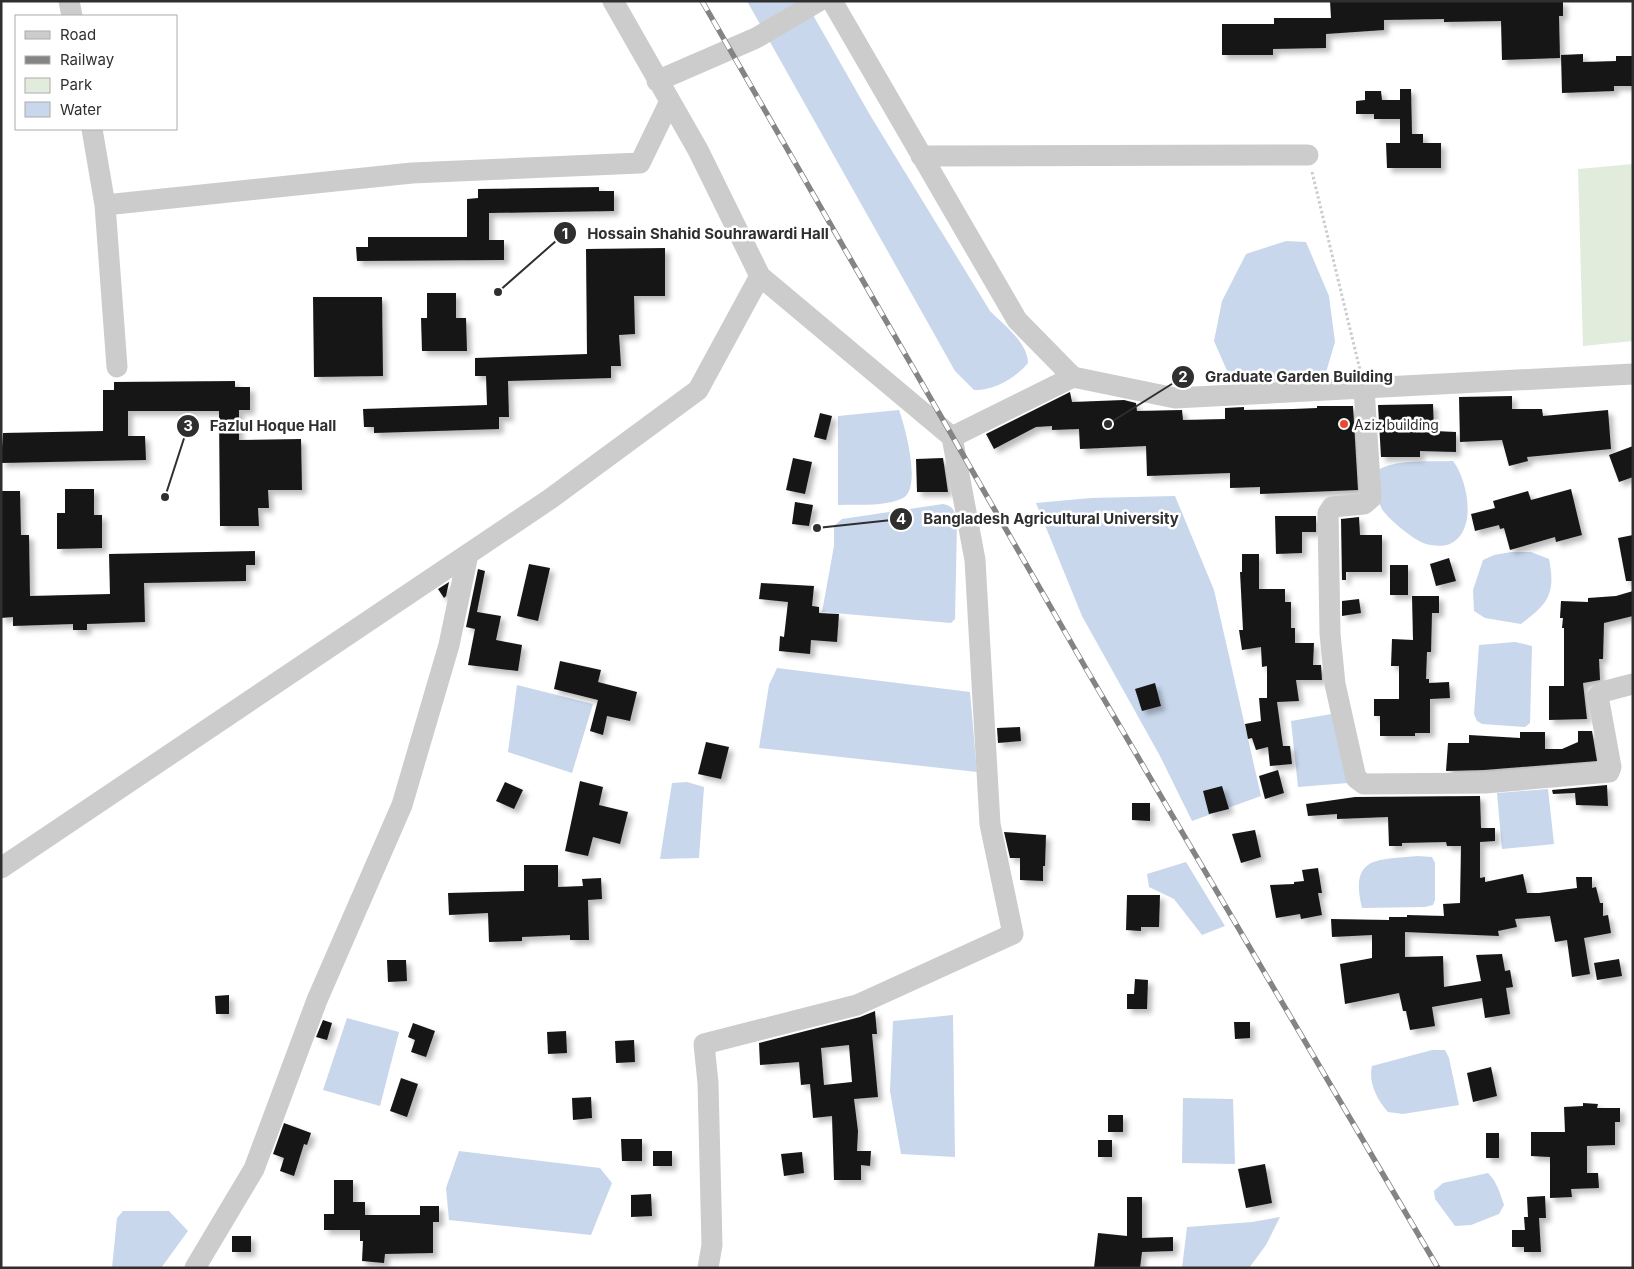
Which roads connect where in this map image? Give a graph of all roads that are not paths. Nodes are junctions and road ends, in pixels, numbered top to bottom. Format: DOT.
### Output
graph roads {
  1 [pos="69,1"];
  2 [pos="613,1"];
  3 [pos="819,1"];
  4 [pos="832,1"];
  5 [pos="72,15"];
  6 [pos="657,81"];
  7 [pos="670,101"];
  8 [pos="92,130"];
  9 [pos="1308,155"];
  10 [pos="921,156"];
  11 [pos="105,205"];
  12 [pos="760,276"];
  13 [pos="117,367"];
  14 [pos="1633,374"];
  15 [pos="1073,377"];
  16 [pos="1364,388"];
  17 [pos="952,437"];
  18 [pos="468,554"];
  19 [pos="1633,684"];
  20 [pos="1,868"];
  21 [pos="195,1268"];
  22 [pos="708,1268"];
  1 -- 5 [label="street"];
  2 -- 6 [label="street"];
  3 -- 6 [label="street"];
  4 -- 10 [label="street"];
  6 -- 7 [label="street"];
  7 -- 11 [label="street"];
  7 -- 12 [label="street"];
  8 -- 11 [label="street"];
  9 -- 10 [label="street"];
  10 -- 15 [label="street"];
  11 -- 13 [label="street"];
  12 -- 17 [label="street"];
  12 -- 18 [label="street"];
  14 -- 16 [label="street"];
  15 -- 16 [label="street"];
  15 -- 17 [label="street"];
  16 -- 19 [label="street"];
  17 -- 22 [label="street"];
  18 -- 20 [label="street"];
  18 -- 21 [label="street"];
}
